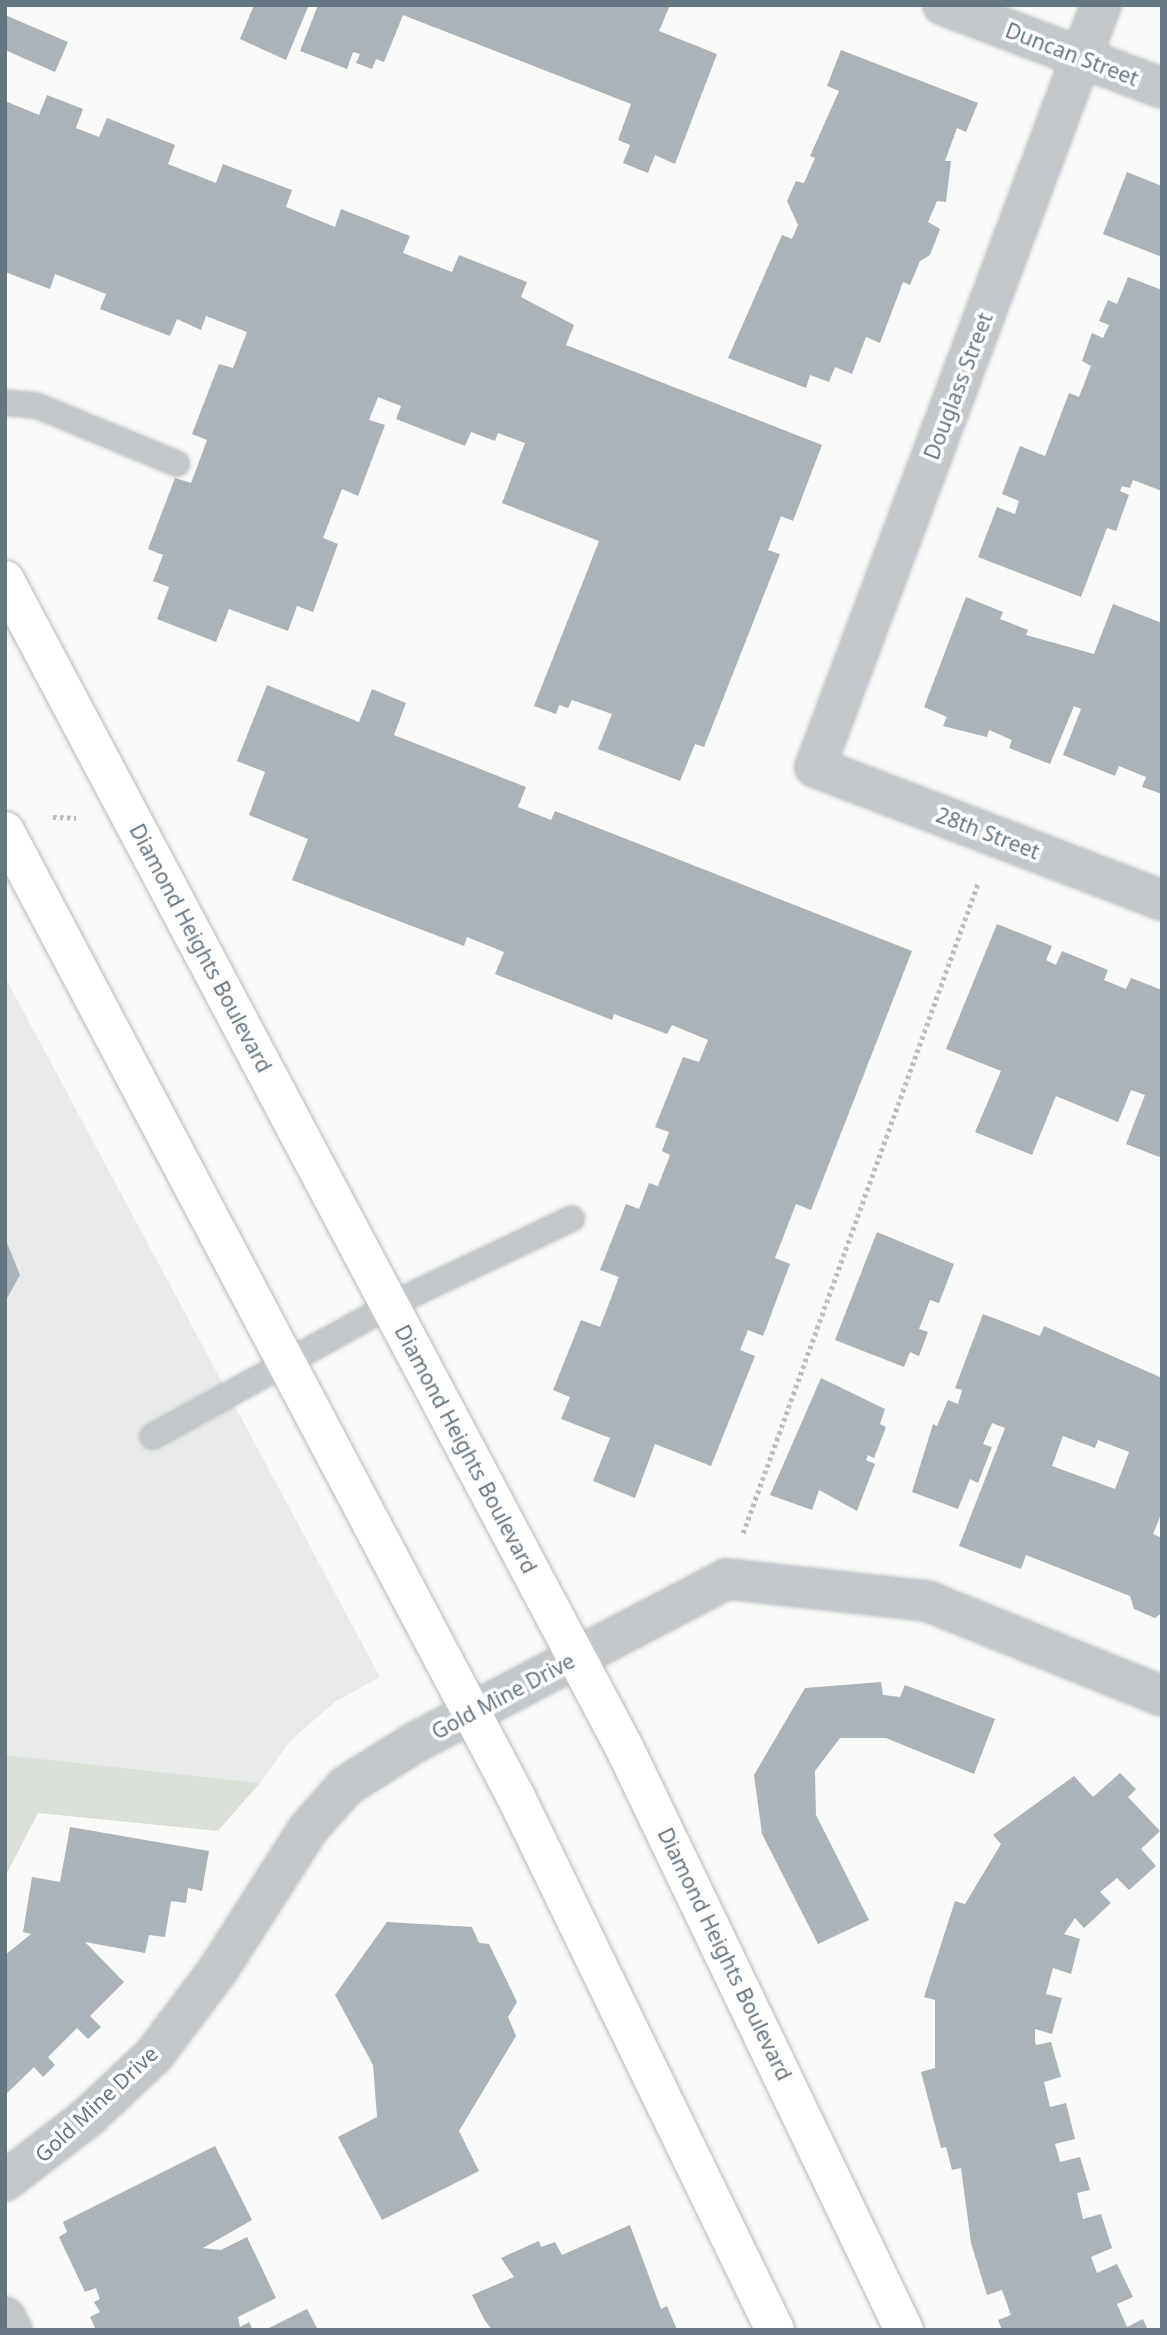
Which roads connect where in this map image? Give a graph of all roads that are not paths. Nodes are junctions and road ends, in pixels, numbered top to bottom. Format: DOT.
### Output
graph roads {
  1 [pos="943,5"];
  2 [pos="1101,5"];
  3 [pos="1082,57"];
  4 [pos="1162,88"];
  5 [pos="5,402"];
  6 [pos="176,463"];
  7 [pos="5,580"];
  8 [pos="815,766"];
  9 [pos="5,831"];
  10 [pos="1162,900"];
  11 [pos="571,1219"];
  12 [pos="389,1305"];
  13 [pos="287,1364"];
  14 [pos="152,1436"];
  15 [pos="576,1657"];
  16 [pos="1162,1696"];
  17 [pos="472,1712"];
  18 [pos="5,2182"];
  19 [pos="5,2317"];
  20 [pos="12,2330"];
  21 [pos="775,2330"];
  22 [pos="904,2330"];
  1 -- 3 [label="street, Duncan Street"];
  2 -- 3 [label="street, Douglass Street"];
  3 -- 4 [label="street, Duncan Street"];
  3 -- 8 [label="street, Douglass Street"];
  5 -- 6 [label="lane"];
  7 -- 12 [label="main road, Diamond Heights Boulevard"];
  8 -- 10 [label="street, 28th Street"];
  9 -- 13 [label="main road"];
  11 -- 12 [label="lane"];
  12 -- 13 [label="lane"];
  12 -- 15 [label="main road, Diamond Heights Boulevard"];
  13 -- 14 [label="lane"];
  13 -- 17 [label="main road"];
  15 -- 16 [label="street, Gold Mine Drive"];
  15 -- 17 [label="street, Gold Mine Drive"];
  15 -- 22 [label="main road, Diamond Heights Boulevard"];
  17 -- 18 [label="street, Gold Mine Drive"];
  17 -- 21 [label="main road"];
  19 -- 20 [label="street"];
}
